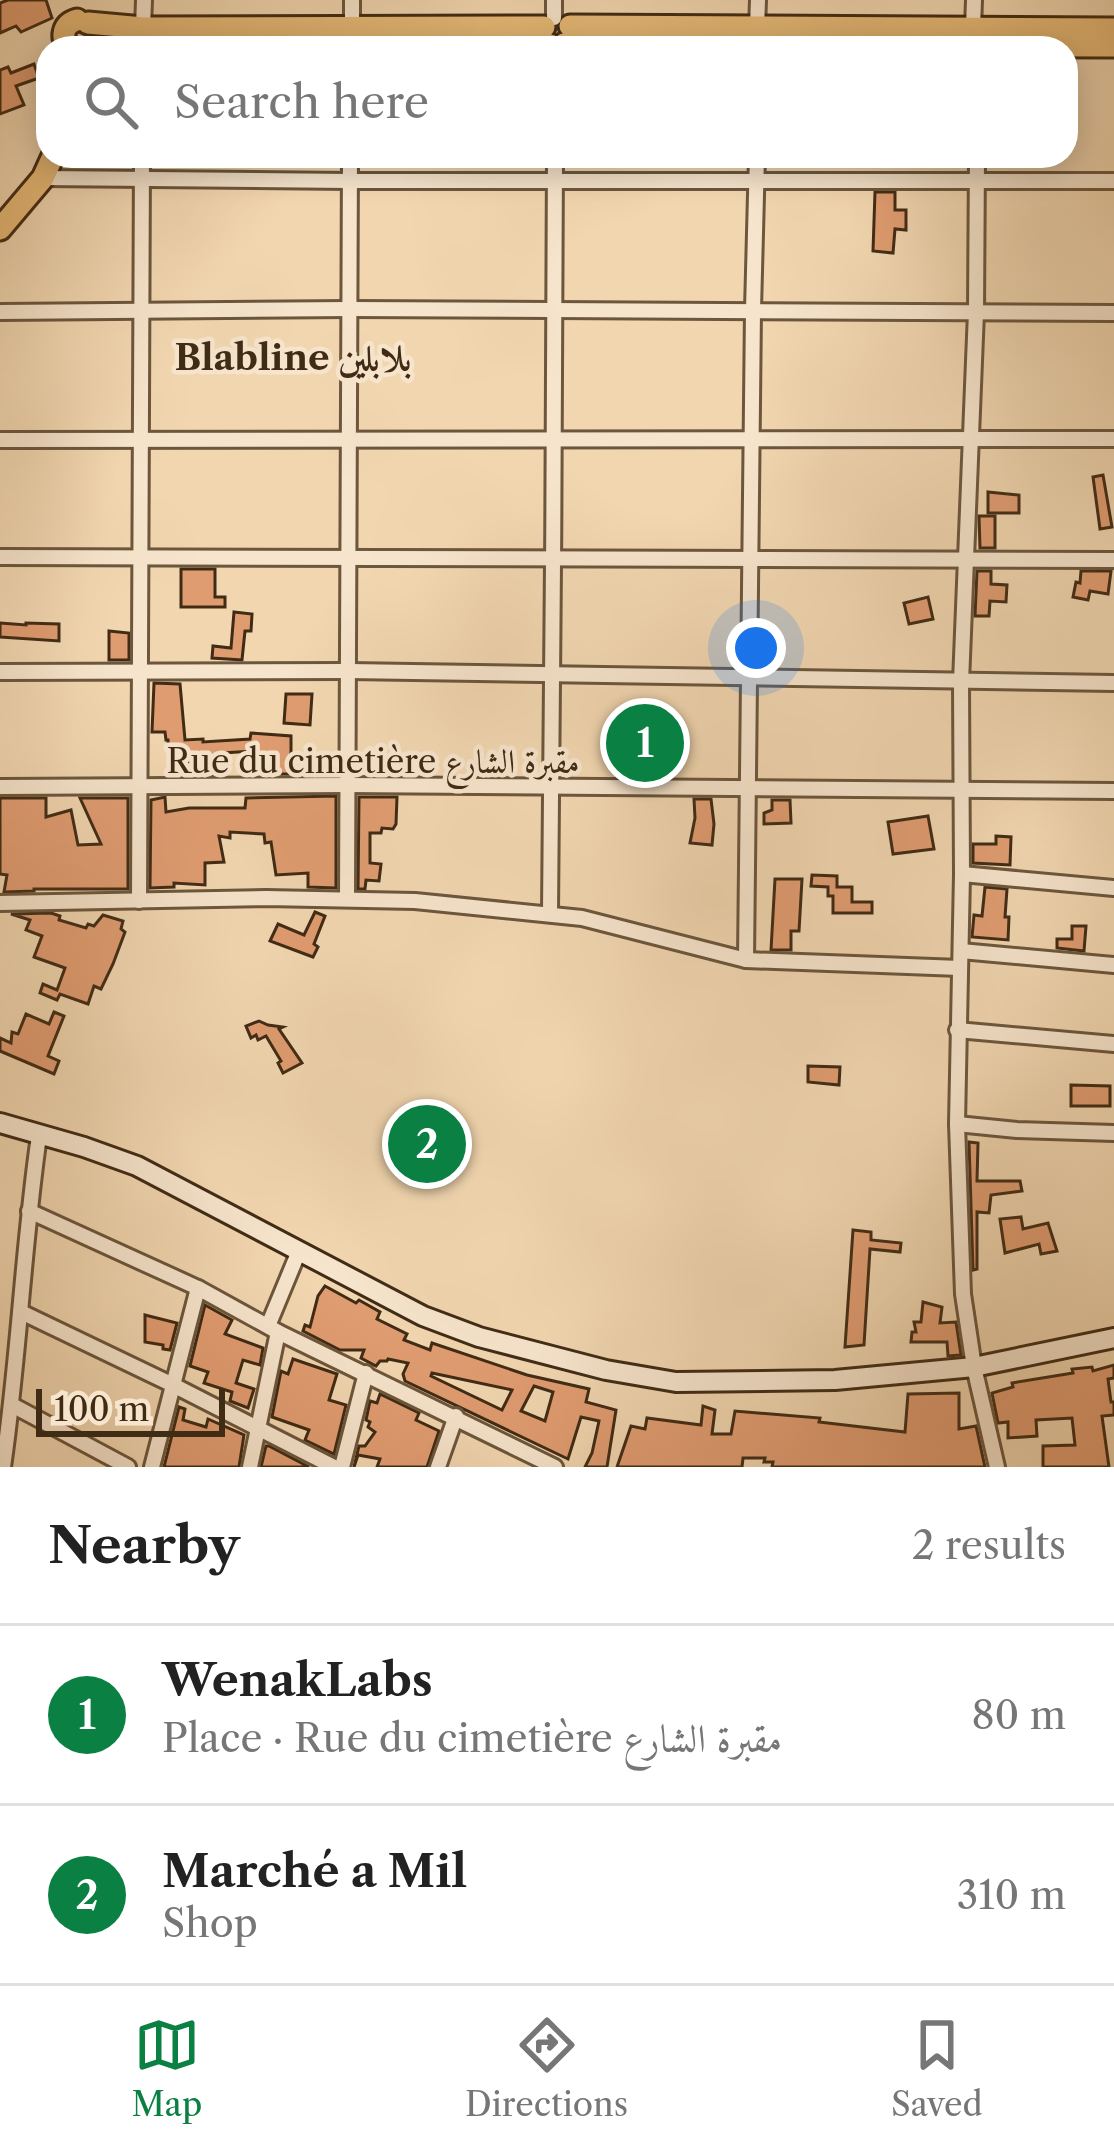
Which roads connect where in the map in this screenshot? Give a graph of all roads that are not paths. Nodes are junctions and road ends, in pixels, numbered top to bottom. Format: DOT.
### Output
graph roads {
  1 [pos="144,0"];
  2 [pos="352,0"];
  3 [pos="758,0"];
  4 [pos="974,0"];
  5 [pos="80,14"];
  6 [pos="1114,29"];
  7 [pos="556,32"];
  8 [pos="134,36"];
  9 [pos="144,36"];
  10 [pos="352,36"];
  11 [pos="439,36"];
  12 [pos="656,36"];
  13 [pos="757,36"];
  14 [pos="977,36"];
  15 [pos="1027,36"];
  16 [pos="1078,44"];
  17 [pos="1114,46"];
  18 [pos="48,168"];
  19 [pos="142,168"];
  20 [pos="350,168"];
  21 [pos="554,168"];
  22 [pos="756,168"];
  23 [pos="976,168"];
  24 [pos="43,178"];
  25 [pos="142,178"];
  26 [pos="756,179"];
  27 [pos="976,179"];
  28 [pos="554,180"];
  29 [pos="350,181"];
  30 [pos="1114,181"];
  31 [pos="0,229"];
  32 [pos="350,309"];
  33 [pos="753,310"];
  34 [pos="142,311"];
  35 [pos="554,311"];
  36 [pos="0,312"];
  37 [pos="976,312"];
  38 [pos="1114,313"];
  39 [pos="142,439"];
  40 [pos="1114,439"];
  41 [pos="0,440"];
  42 [pos="349,440"];
  43 [pos="752,440"];
  44 [pos="970,440"];
  45 [pos="553,441"];
  46 [pos="346,556"];
  47 [pos="0,557"];
  48 [pos="750,557"];
  49 [pos="555,558"];
  50 [pos="967,558"];
  51 [pos="140,559"];
  52 [pos="1114,560"];
  53 [pos="140,671"];
  54 [pos="349,671"];
  55 [pos="0,672"];
  56 [pos="554,675"];
  57 [pos="749,678"];
  58 [pos="961,682"];
  59 [pos="1114,683"];
  60 [pos="349,784"];
  61 [pos="0,787"];
  62 [pos="141,787"];
  63 [pos="747,787"];
  64 [pos="551,788"];
  65 [pos="961,790"];
  66 [pos="1114,791"];
  67 [pos="962,874"];
  68 [pos="1114,888"];
  69 [pos="347,898"];
  70 [pos="139,901"];
  71 [pos="0,902"];
  72 [pos="550,914"];
  73 [pos="961,951"];
  74 [pos="746,960"];
  75 [pos="1114,965"];
  76 [pos="960,968"];
  77 [pos="957,1030"];
  78 [pos="1114,1044"];
  79 [pos="0,1123"];
  80 [pos="957,1124"];
  81 [pos="1114,1133"];
  82 [pos="39,1136"];
  83 [pos="29,1211"];
  84 [pos="299,1251"];
  85 [pos="198,1288"];
  86 [pos="21,1312"];
  87 [pos="273,1329"];
  88 [pos="1114,1338"];
  89 [pos="974,1367"];
  90 [pos="366,1373"];
  91 [pos="171,1384"];
  92 [pos="12,1405"];
  93 [pos="456,1416"];
  94 [pos="259,1427"];
  95 [pos="533,1462"];
  96 [pos="3,1467"];
  97 [pos="128,1467"];
  98 [pos="152,1467"];
  99 [pos="250,1467"];
  100 [pos="338,1467"];
  101 [pos="438,1467"];
  102 [pos="555,1467"];
  103 [pos="997,1467"];
  1 -- 9 [label="street"];
  2 -- 10 [label="street"];
  3 -- 13 [label="street"];
  4 -- 14 [label="street"];
  5 -- 8 [label="main road"];
  6 -- 15 [label="main road"];
  7 -- 11 [label="main road"];
  7 -- 12 [label="main road"];
  16 -- 17 [label="main road"];
  18 -- 24 [label="main road"];
  19 -- 25 [label="street"];
  20 -- 29 [label="street"];
  21 -- 28 [label="street"];
  22 -- 26 [label="street"];
  23 -- 27 [label="street"];
  24 -- 25 [label="street"];
  24 -- 31 [label="main road"];
  25 -- 29 [label="street"];
  25 -- 34 [label="street"];
  26 -- 27 [label="street"];
  26 -- 28 [label="street"];
  26 -- 33 [label="street"];
  27 -- 30 [label="street"];
  27 -- 37 [label="street"];
  28 -- 29 [label="street"];
  28 -- 35 [label="street"];
  29 -- 32 [label="street"];
  32 -- 34 [label="street"];
  32 -- 35 [label="street"];
  32 -- 42 [label="street"];
  33 -- 35 [label="street"];
  33 -- 37 [label="street"];
  33 -- 43 [label="street"];
  34 -- 36 [label="street"];
  34 -- 39 [label="street"];
  35 -- 45 [label="street"];
  37 -- 38 [label="street"];
  37 -- 44 [label="street"];
  39 -- 41 [label="street"];
  39 -- 42 [label="street"];
  39 -- 51 [label="street"];
  40 -- 44 [label="street"];
  42 -- 45 [label="street"];
  42 -- 46 [label="street"];
  43 -- 44 [label="street"];
  43 -- 45 [label="street"];
  43 -- 48 [label="street"];
  44 -- 50 [label="street"];
  45 -- 49 [label="street"];
  46 -- 49 [label="street"];
  46 -- 51 [label="street"];
  46 -- 54 [label="street"];
  47 -- 51 [label="street"];
  48 -- 49 [label="street"];
  48 -- 50 [label="street"];
  48 -- 57 [label="street"];
  49 -- 56 [label="street"];
  50 -- 52 [label="street"];
  50 -- 58 [label="street"];
  51 -- 53 [label="street"];
  53 -- 54 [label="street"];
  53 -- 55 [label="street"];
  53 -- 62 [label="street"];
  54 -- 56 [label="street"];
  54 -- 60 [label="street"];
  56 -- 57 [label="street"];
  56 -- 64 [label="street"];
  57 -- 58 [label="street"];
  57 -- 63 [label="street"];
  58 -- 59 [label="street"];
  58 -- 65 [label="street"];
  60 -- 62 [label="street, Rue du cimetière مقبرة الشارع"];
  60 -- 64 [label="street, Rue du cimetière مقبرة الشارع"];
  60 -- 69 [label="street"];
  61 -- 62 [label="street, Rue du cimetière مقبرة الشارع"];
  62 -- 70 [label="street"];
  63 -- 64 [label="street, Rue du cimetière مقبرة الشارع"];
  63 -- 65 [label="street, Rue du cimetière مقبرة الشارع"];
  63 -- 74 [label="street"];
  64 -- 72 [label="street"];
  65 -- 66 [label="street, Rue du cimetière مقبرة الشارع"];
  65 -- 67 [label="street"];
  67 -- 68 [label="street"];
  67 -- 73 [label="street"];
  69 -- 70 [label="street"];
  69 -- 72 [label="street"];
  70 -- 71 [label="street"];
  72 -- 74 [label="street"];
  73 -- 75 [label="street"];
  73 -- 76 [label="street"];
  74 -- 76 [label="street"];
  76 -- 77 [label="street"];
  77 -- 78 [label="street"];
  77 -- 80 [label="street"];
  79 -- 82 [label="street"];
  80 -- 81 [label="street"];
  80 -- 89 [label="street"];
  82 -- 83 [label="street"];
  82 -- 84 [label="street"];
  83 -- 85 [label="street"];
  83 -- 86 [label="street"];
  84 -- 87 [label="street"];
  84 -- 89 [label="street"];
  85 -- 87 [label="street"];
  85 -- 91 [label="street"];
  86 -- 91 [label="street"];
  86 -- 92 [label="street"];
  87 -- 90 [label="street"];
  87 -- 94 [label="street"];
  88 -- 89 [label="street"];
  89 -- 103 [label="street"];
  90 -- 93 [label="street"];
  90 -- 100 [label="street"];
  91 -- 94 [label="street"];
  91 -- 98 [label="street"];
  92 -- 96 [label="street"];
  92 -- 97 [label="street"];
  93 -- 95 [label="street"];
  93 -- 101 [label="street"];
  94 -- 99 [label="street"];
  94 -- 100 [label="street"];
  95 -- 102 [label="street"];
}
